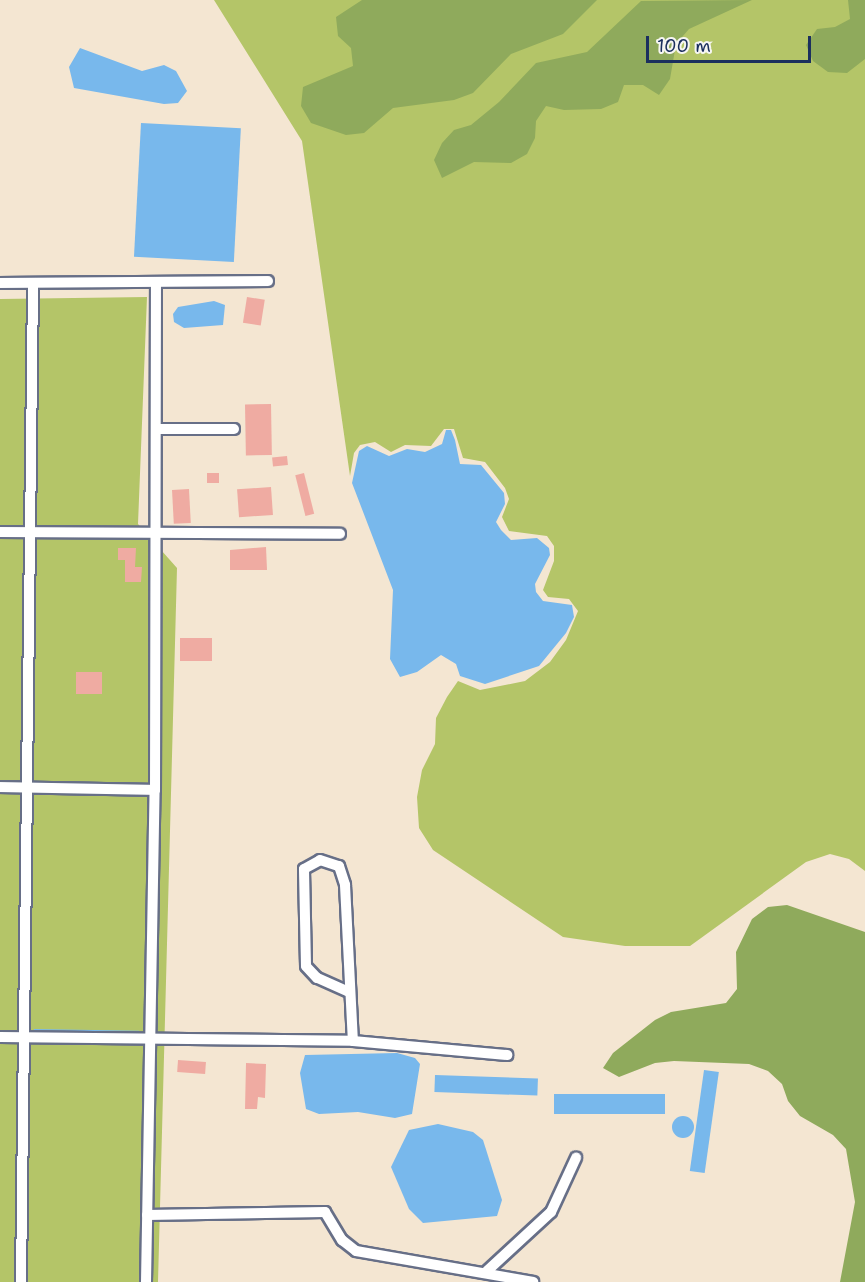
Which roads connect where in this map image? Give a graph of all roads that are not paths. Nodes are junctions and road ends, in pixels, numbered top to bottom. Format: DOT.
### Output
graph roads {
  1 [pos="268,281"];
  2 [pos="0,283"];
  3 [pos="33,283"];
  4 [pos="156,284"];
  5 [pos="156,429"];
  6 [pos="234,429"];
  7 [pos="0,532"];
  8 [pos="31,532"];
  9 [pos="155,533"];
  10 [pos="340,534"];
  11 [pos="0,787"];
  12 [pos="28,787"];
  13 [pos="155,789"];
  14 [pos="349,992"];
  15 [pos="0,1036"];
  16 [pos="25,1037"];
  17 [pos="150,1039"];
  18 [pos="353,1041"];
  19 [pos="507,1055"];
  20 [pos="576,1158"];
  21 [pos="147,1215"];
  22 [pos="487,1271"];
  23 [pos="21,1282"];
  24 [pos="146,1282"];
  25 [pos="533,1282"];
  1 -- 4 [label="street"];
  2 -- 3 [label="street"];
  3 -- 4 [label="street"];
  3 -- 8 [label="street"];
  4 -- 5 [label="street"];
  5 -- 6 [label="street"];
  5 -- 9 [label="street"];
  7 -- 8 [label="street"];
  8 -- 9 [label="street"];
  8 -- 12 [label="street"];
  9 -- 10 [label="street"];
  9 -- 13 [label="street"];
  11 -- 12 [label="street"];
  12 -- 13 [label="street"];
  12 -- 16 [label="street"];
  13 -- 17 [label="street"];
  14 -- 14 [label="street"];
  14 -- 18 [label="street"];
  15 -- 16 [label="street"];
  16 -- 17 [label="street"];
  16 -- 23 [label="street"];
  17 -- 18 [label="street"];
  17 -- 21 [label="street"];
  18 -- 19 [label="street"];
  20 -- 22 [label="street"];
  21 -- 22 [label="street"];
  21 -- 24 [label="street"];
  22 -- 25 [label="street"];
}
